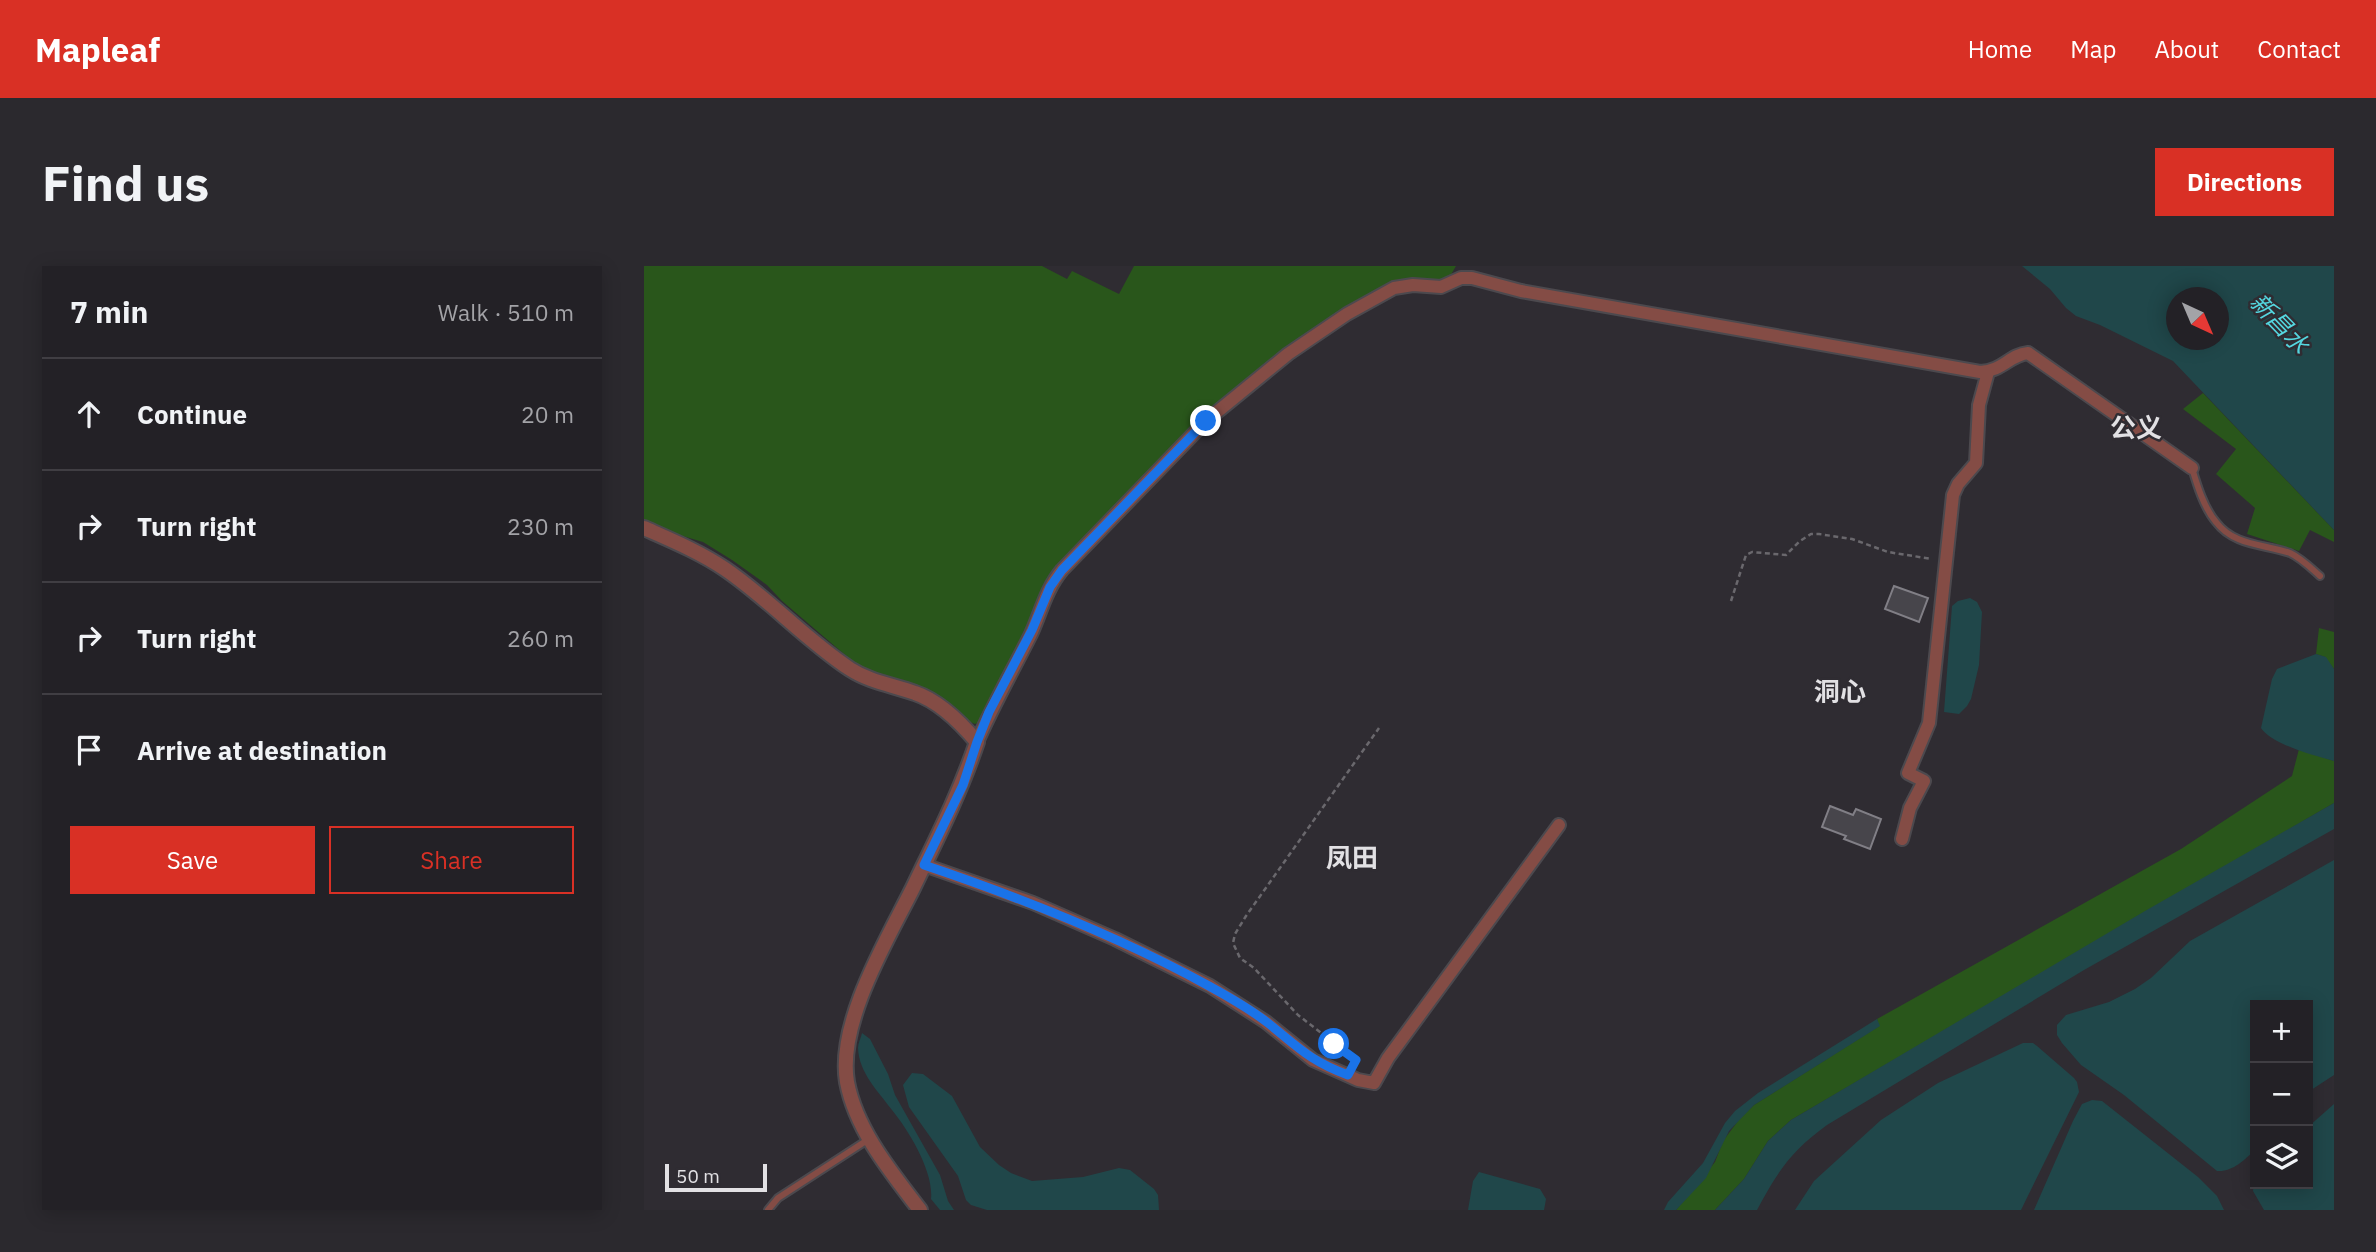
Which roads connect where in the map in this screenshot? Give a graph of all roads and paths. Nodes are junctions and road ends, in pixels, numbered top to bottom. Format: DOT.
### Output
graph roads {
  1 [pos="1463,272"];
  2 [pos="1988,372"];
  3 [pos="2192,468"];
  4 [pos="644,528"];
  5 [pos="1946,559"];
  6 [pos="2320,576"];
  7 [pos="1731,601"];
  8 [pos="1379,728"];
  9 [pos="977,742"];
  10 [pos="1559,825"];
  11 [pos="1902,839"];
  12 [pos="924,865"];
  13 [pos="1348,1075"];
  14 [pos="870,1138"];
  15 [pos="768,1210"];
  16 [pos="920,1210"];
  1 -- 2 [label="street"];
  1 -- 9 [label="street"];
  2 -- 3 [label="street"];
  2 -- 5 [label="street"];
  3 -- 6 [label="lane"];
  4 -- 9 [label="street"];
  5 -- 7 [label="path"];
  5 -- 11 [label="street"];
  8 -- 13 [label="path"];
  9 -- 12 [label="street"];
  10 -- 13 [label="street"];
  12 -- 13 [label="street"];
  12 -- 14 [label="street"];
  14 -- 15 [label="lane"];
  14 -- 16 [label="street"];
}
